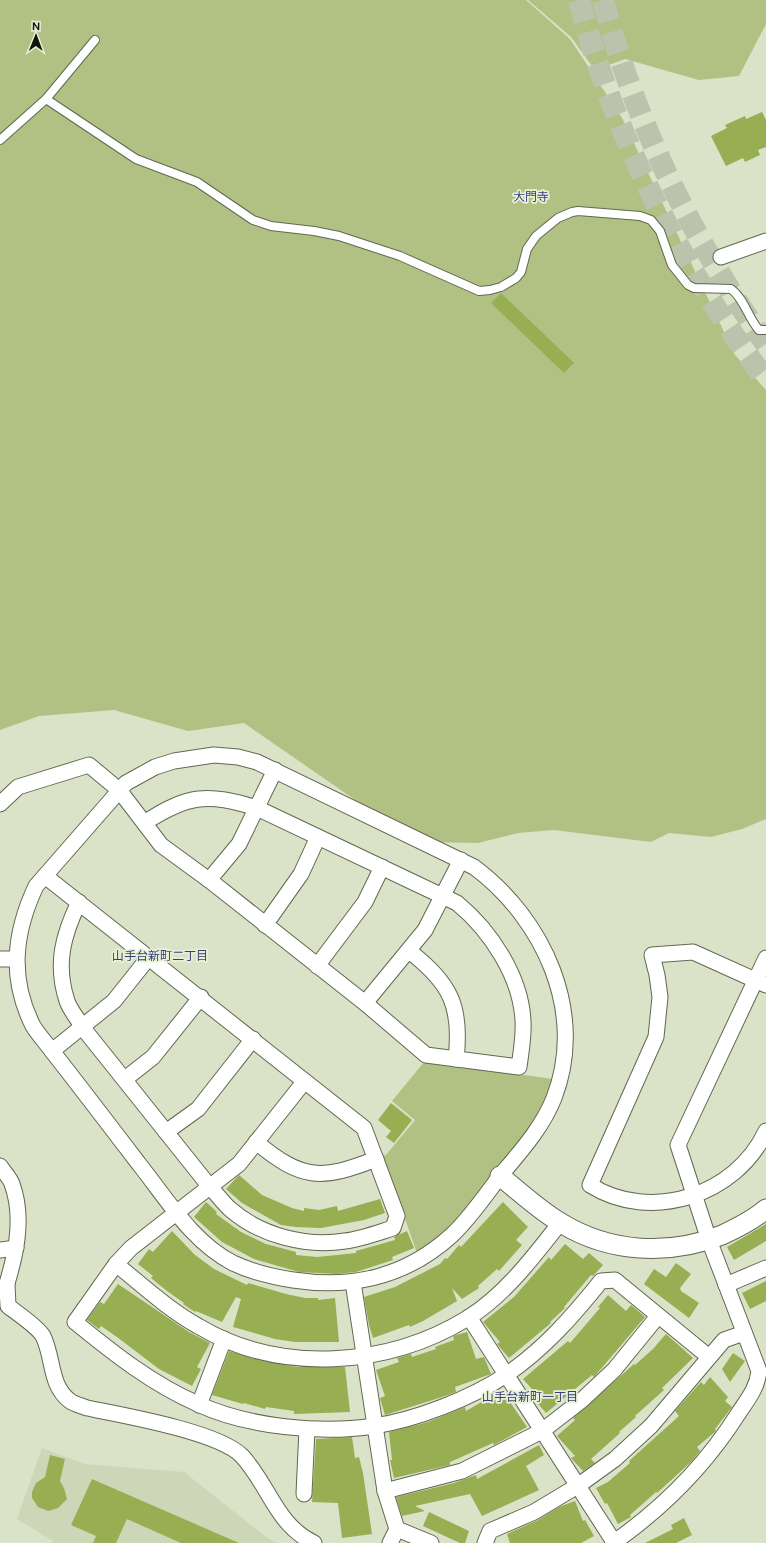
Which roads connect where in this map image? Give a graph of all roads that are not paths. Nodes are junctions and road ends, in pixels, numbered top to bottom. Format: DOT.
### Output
graph roads {
  1 [pos="95,40"];
  2 [pos="46,99"];
  3 [pos="0,140"];
  4 [pos="766,241"];
  5 [pos="721,257"];
  6 [pos="766,330"];
  7 [pos="275,770"];
  8 [pos="119,790"];
  9 [pos="0,804"];
  10 [pos="257,808"];
  11 [pos="144,823"];
  12 [pos="318,837"];
  13 [pos="461,860"];
  14 [pos="382,867"];
  15 [pos="45,876"];
  16 [pos="209,880"];
  17 [pos="442,896"];
  18 [pos="79,902"];
  19 [pos="265,926"];
  20 [pos="409,951"];
  21 [pos="149,957"];
  22 [pos="766,958"];
  23 [pos="0,959"];
  24 [pos="16,959"];
  25 [pos="318,966"];
  26 [pos="761,982"];
  27 [pos="201,998"];
  28 [pos="365,1003"];
  29 [pos="83,1028"];
  30 [pos="253,1039"];
  31 [pos="52,1050"];
  32 [pos="456,1059"];
  33 [pos="125,1079"];
  34 [pos="304,1082"];
  35 [pos="166,1132"];
  36 [pos="766,1132"];
  37 [pos="256,1142"];
  38 [pos="376,1159"];
  39 [pos="1,1169"];
  40 [pos="500,1176"];
  41 [pos="210,1186"];
  42 [pos="693,1196"];
  43 [pos="766,1209"];
  44 [pos="178,1214"];
  45 [pos="560,1223"];
  46 [pos="709,1240"];
  47 [pos="16,1248"];
  48 [pos="0,1250"];
  49 [pos="116,1264"];
  50 [pos="766,1268"];
  51 [pos="353,1282"];
  52 [pos="7,1284"];
  53 [pos="726,1285"];
  54 [pos="0,1306"];
  55 [pos="658,1316"];
  56 [pos="469,1317"];
  57 [pos="744,1332"];
  58 [pos="224,1339"];
  59 [pos="364,1357"];
  60 [pos="709,1357"];
  61 [pos="506,1375"];
  62 [pos="199,1405"];
  63 [pos="374,1426"];
  64 [pos="307,1429"];
  65 [pos="542,1431"];
  66 [pos="578,1485"];
  67 [pos="385,1491"];
  68 [pos="304,1494"];
  69 [pos="397,1529"];
  70 [pos="314,1543"];
  71 [pos="390,1543"];
  72 [pos="431,1543"];
  73 [pos="485,1543"];
  74 [pos="614,1543"];
  1 -- 2 [label="lane"];
  2 -- 3 [label="lane"];
  2 -- 6 [label="lane"];
  4 -- 5 [label="street"];
  7 -- 8 [label="street"];
  7 -- 10 [label="street"];
  7 -- 13 [label="street"];
  8 -- 9 [label="street"];
  8 -- 11 [label="street"];
  8 -- 15 [label="street"];
  10 -- 11 [label="street"];
  10 -- 12 [label="street"];
  10 -- 16 [label="street"];
  11 -- 16 [label="street"];
  12 -- 14 [label="street"];
  12 -- 19 [label="street"];
  13 -- 17 [label="street"];
  13 -- 40 [label="street"];
  14 -- 17 [label="street"];
  14 -- 25 [label="street"];
  15 -- 18 [label="street"];
  15 -- 24 [label="street"];
  16 -- 19 [label="street"];
  17 -- 20 [label="street"];
  17 -- 32 [label="street"];
  18 -- 21 [label="street"];
  18 -- 29 [label="street"];
  19 -- 25 [label="street"];
  20 -- 28 [label="street"];
  20 -- 32 [label="street"];
  21 -- 27 [label="street"];
  21 -- 29 [label="street"];
  22 -- 26 [label="street"];
  23 -- 24 [label="street"];
  24 -- 31 [label="street"];
  25 -- 28 [label="street"];
  26 -- 42 [label="street"];
  26 -- 42 [label="street"];
  27 -- 30 [label="street"];
  27 -- 33 [label="street"];
  28 -- 32 [label="street"];
  29 -- 31 [label="street"];
  29 -- 33 [label="street"];
  30 -- 34 [label="street"];
  30 -- 35 [label="street"];
  31 -- 44 [label="street"];
  33 -- 35 [label="street"];
  34 -- 37 [label="street"];
  34 -- 38 [label="street"];
  35 -- 41 [label="street"];
  36 -- 42 [label="street"];
  37 -- 38 [label="street"];
  37 -- 41 [label="street"];
  38 -- 41 [label="street"];
  39 -- 47 [label="street"];
  40 -- 45 [label="street"];
  40 -- 51 [label="street"];
  41 -- 44 [label="street"];
  42 -- 46 [label="street"];
  43 -- 46 [label="street"];
  44 -- 49 [label="street"];
  44 -- 51 [label="street"];
  45 -- 46 [label="street"];
  45 -- 56 [label="street"];
  46 -- 53 [label="street"];
  47 -- 48 [label="street"];
  47 -- 52 [label="street"];
  49 -- 58 [label="street"];
  49 -- 62 [label="street"];
  50 -- 53 [label="street"];
  51 -- 59 [label="street"];
  52 -- 54 [label="street"];
  52 -- 70 [label="street"];
  53 -- 57 [label="street"];
  55 -- 60 [label="street"];
  55 -- 61 [label="street"];
  55 -- 65 [label="street"];
  56 -- 59 [label="street"];
  56 -- 61 [label="street"];
  57 -- 60 [label="street"];
  57 -- 74 [label="street"];
  58 -- 59 [label="street"];
  58 -- 62 [label="street"];
  59 -- 63 [label="street"];
  60 -- 66 [label="street"];
  61 -- 63 [label="street"];
  61 -- 65 [label="street"];
  62 -- 64 [label="street"];
  63 -- 64 [label="street"];
  63 -- 67 [label="street"];
  64 -- 68 [label="street"];
  65 -- 66 [label="street"];
  65 -- 67 [label="street"];
  66 -- 73 [label="street"];
  66 -- 74 [label="street"];
  67 -- 69 [label="street"];
  69 -- 71 [label="street"];
  69 -- 72 [label="street"];
}
